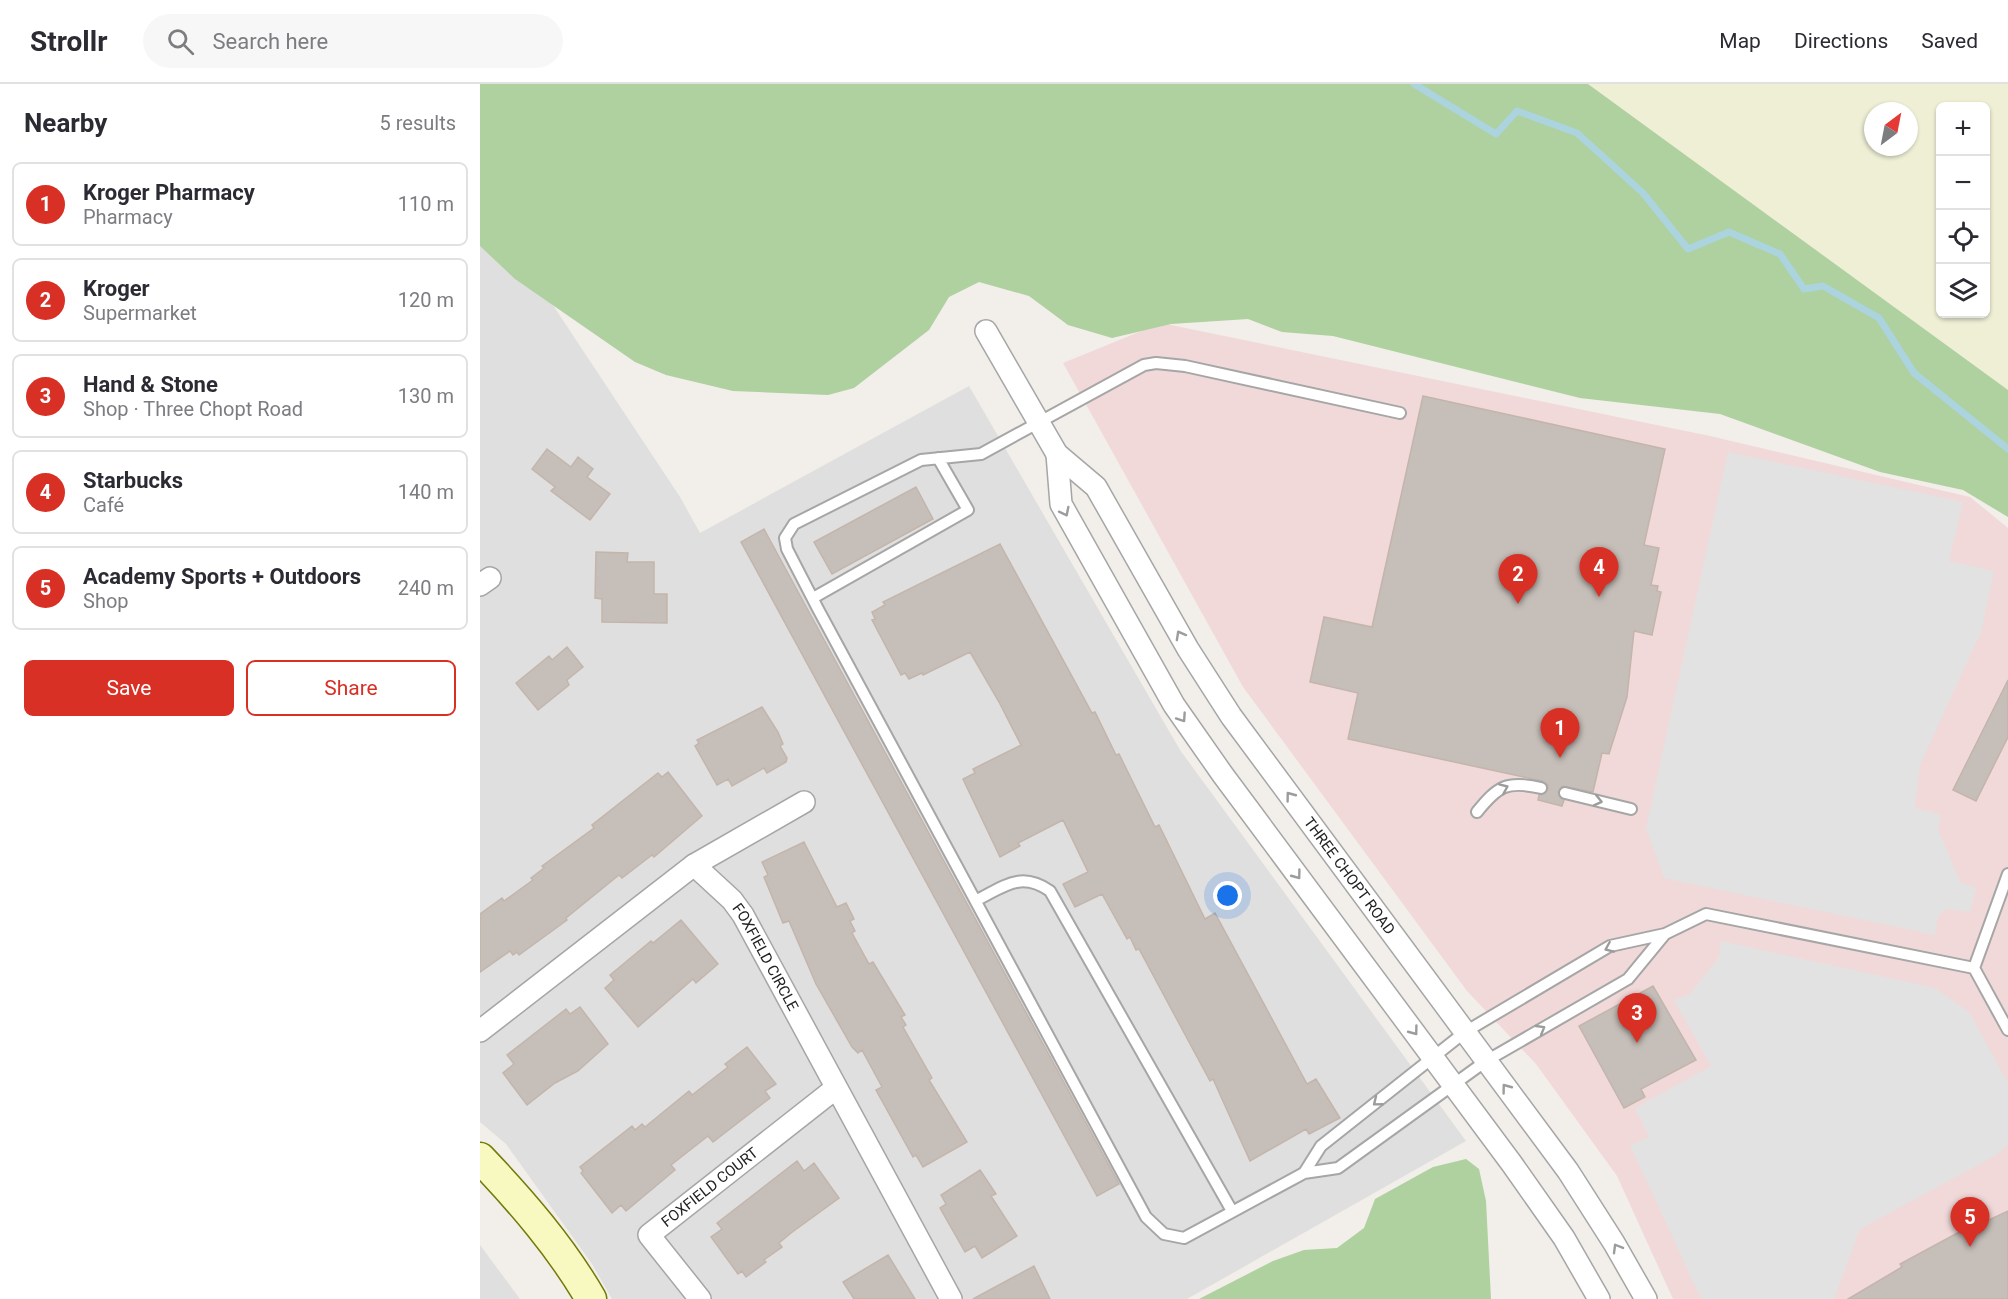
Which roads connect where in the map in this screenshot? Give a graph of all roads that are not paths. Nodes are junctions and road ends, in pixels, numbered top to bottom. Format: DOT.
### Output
graph roads {
  1 [pos="986,331"];
  2 [pos="1400,413"];
  3 [pos="1039,422"];
  4 [pos="1057,454"];
  5 [pos="938,458"];
  6 [pos="813,598"];
  7 [pos="1541,788"];
  8 [pos="1565,794"];
  9 [pos="804,801"];
  10 [pos="1632,809"];
  11 [pos="1477,812"];
  12 [pos="694,865"];
  13 [pos="2008,874"];
  14 [pos="977,900"];
  15 [pos="1665,934"];
  16 [pos="1974,968"];
  17 [pos="2008,1030"];
  18 [pos="480,1031"];
  19 [pos="1465,1032"];
  20 [pos="1433,1056"];
  21 [pos="1486,1061"];
  22 [pos="1455,1084"];
  23 [pos="836,1088"];
  24 [pos="480,1158"];
  25 [pos="1304,1173"];
  26 [pos="1232,1211"];
  27 [pos="591,1299"];
  28 [pos="700,1299"];
  29 [pos="951,1299"];
  30 [pos="1599,1299"];
  31 [pos="1646,1299"];
  1 -- 3 [label="street, THREE CHOPT ROAD"];
  2 -- 3 [label="lane"];
  3 -- 4 [label="street, THREE CHOPT ROAD"];
  3 -- 5 [label="lane"];
  19 -- 4 [label="street, THREE CHOPT ROAD, one-way"];
  4 -- 20 [label="street, THREE CHOPT ROAD, one-way"];
  5 -- 6 [label="lane"];
  5 -- 6 [label="lane"];
  6 -- 14 [label="lane"];
  11 -- 7 [label="lane, one-way"];
  8 -- 10 [label="lane, one-way"];
  9 -- 12 [label="street"];
  12 -- 18 [label="street"];
  12 -- 23 [label="street, FOXFIELD CIRCLE"];
  13 -- 16 [label="lane"];
  14 -- 26 [label="lane"];
  14 -- 26 [label="lane"];
  15 -- 16 [label="lane"];
  15 -- 19 [label="lane, one-way"];
  21 -- 15 [label="lane, one-way"];
  16 -- 17 [label="lane"];
  19 -- 20 [label="lane"];
  19 -- 21 [label="street, THREE CHOPT ROAD"];
  20 -- 22 [label="street, THREE CHOPT ROAD"];
  20 -- 25 [label="lane, one-way"];
  21 -- 22 [label="lane"];
  31 -- 21 [label="street, THREE CHOPT ROAD, one-way"];
  22 -- 25 [label="lane"];
  22 -- 30 [label="street, THREE CHOPT ROAD"];
  23 -- 28 [label="street, FOXFIELD COURT"];
  23 -- 29 [label="street, FOXFIELD CIRCLE"];
  24 -- 27 [label="street"];
  25 -- 26 [label="lane"];
}
